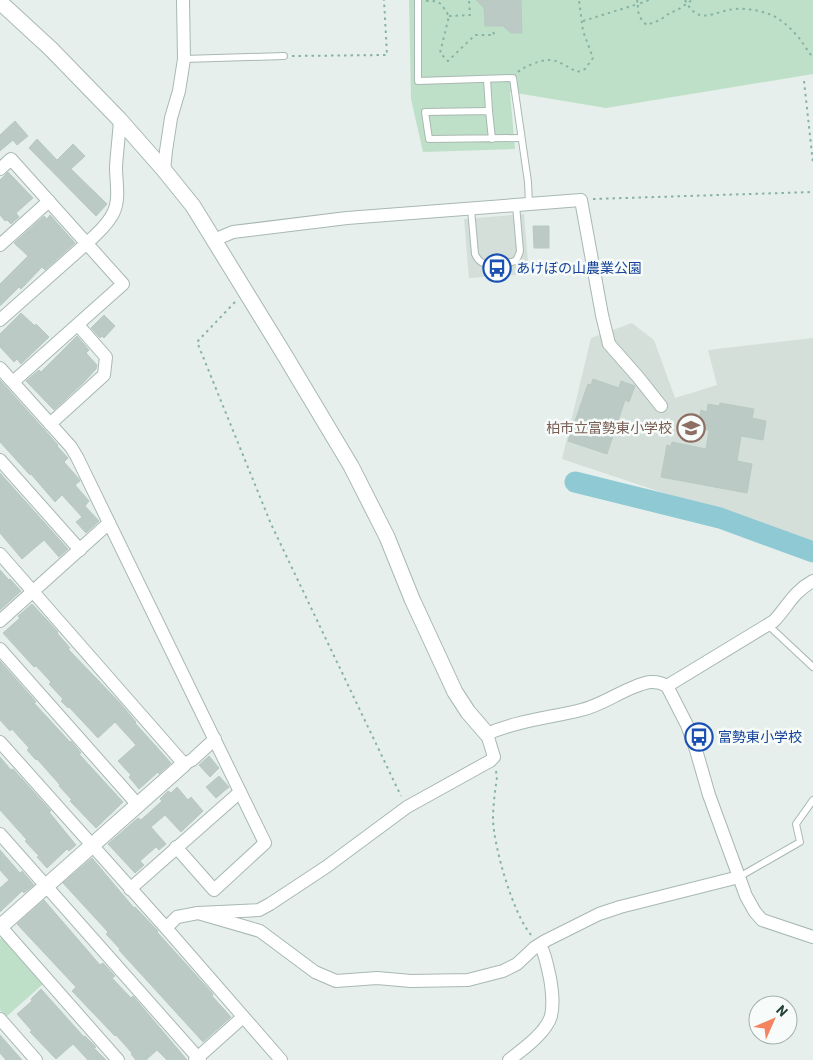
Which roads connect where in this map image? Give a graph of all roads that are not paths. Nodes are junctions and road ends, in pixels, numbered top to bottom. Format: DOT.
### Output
graph roads {
  1 [pos="183,0"];
  2 [pos="418,1"];
  3 [pos="0,2"];
  4 [pos="284,56"];
  5 [pos="184,59"];
  6 [pos="487,79"];
  7 [pos="489,111"];
  8 [pos="120,120"];
  9 [pos="521,138"];
  10 [pos="492,139"];
  11 [pos="0,169"];
  12 [pos="164,170"];
  13 [pos="50,201"];
  14 [pos="529,204"];
  15 [pos="516,205"];
  16 [pos="471,209"];
  17 [pos="214,240"];
  18 [pos="87,243"];
  19 [pos="0,245"];
  20 [pos="0,320"];
  21 [pos="78,325"];
  22 [pos="0,368"];
  23 [pos="13,382"];
  24 [pos="661,406"];
  25 [pos="50,424"];
  26 [pos="0,460"];
  27 [pos="109,523"];
  28 [pos="80,550"];
  29 [pos="0,554"];
  30 [pos="813,581"];
  31 [pos="34,592"];
  32 [pos="0,621"];
  33 [pos="768,625"];
  34 [pos="0,649"];
  35 [pos="813,666"];
  36 [pos="667,686"];
  37 [pos="487,734"];
  38 [pos="215,739"];
  39 [pos="0,742"];
  40 [pos="184,764"];
  41 [pos="240,792"];
  42 [pos="813,800"];
  43 [pos="138,805"];
  44 [pos="0,834"];
  45 [pos="92,846"];
  46 [pos="176,847"];
  47 [pos="739,877"];
  48 [pos="46,886"];
  49 [pos="130,889"];
  50 [pos="198,913"];
  51 [pos="0,927"];
  52 [pos="166,928"];
  53 [pos="813,937"];
  54 [pos="540,945"];
  55 [pos="243,1017"];
  56 [pos="0,1019"];
  57 [pos="197,1059"];
  58 [pos="36,1060"];
  59 [pos="118,1060"];
  60 [pos="281,1060"];
  61 [pos="509,1060"];
  1 -- 5 [label="street"];
  2 -- 6 [label="lane"];
  3 -- 8 [label="street"];
  4 -- 5 [label="lane"];
  5 -- 12 [label="street"];
  6 -- 7 [label="lane"];
  6 -- 9 [label="lane"];
  7 -- 10 [label="lane"];
  7 -- 10 [label="lane"];
  8 -- 12 [label="street"];
  8 -- 18 [label="street"];
  9 -- 10 [label="lane"];
  9 -- 14 [label="lane"];
  11 -- 13 [label="street"];
  12 -- 17 [label="street"];
  13 -- 18 [label="street"];
  13 -- 19 [label="street"];
  14 -- 15 [label="street"];
  14 -- 24 [label="street"];
  15 -- 16 [label="street"];
  15 -- 16 [label="lane"];
  16 -- 17 [label="street"];
  17 -- 37 [label="street"];
  18 -- 20 [label="street"];
  18 -- 21 [label="street"];
  21 -- 23 [label="street"];
  21 -- 25 [label="street"];
  22 -- 23 [label="street"];
  23 -- 25 [label="street"];
  25 -- 27 [label="street"];
  26 -- 28 [label="street"];
  27 -- 28 [label="street"];
  27 -- 38 [label="street"];
  28 -- 31 [label="street"];
  29 -- 31 [label="street"];
  30 -- 33 [label="street"];
  31 -- 32 [label="street"];
  31 -- 40 [label="street"];
  33 -- 35 [label="lane"];
  33 -- 36 [label="street"];
  34 -- 43 [label="street"];
  36 -- 37 [label="street"];
  36 -- 47 [label="street"];
  37 -- 50 [label="street"];
  38 -- 40 [label="street"];
  38 -- 41 [label="street"];
  39 -- 45 [label="street"];
  40 -- 43 [label="street"];
  41 -- 46 [label="street"];
  41 -- 46 [label="street"];
  42 -- 47 [label="lane"];
  43 -- 45 [label="street"];
  44 -- 48 [label="street"];
  45 -- 48 [label="street"];
  45 -- 49 [label="street"];
  46 -- 49 [label="street"];
  47 -- 53 [label="street"];
  47 -- 54 [label="street"];
  48 -- 51 [label="street"];
  48 -- 57 [label="street"];
  49 -- 52 [label="street"];
  50 -- 52 [label="street"];
  50 -- 54 [label="street"];
  51 -- 59 [label="street"];
  52 -- 55 [label="street"];
  54 -- 61 [label="street"];
  55 -- 57 [label="street"];
  55 -- 60 [label="street"];
  56 -- 58 [label="street"];
}
